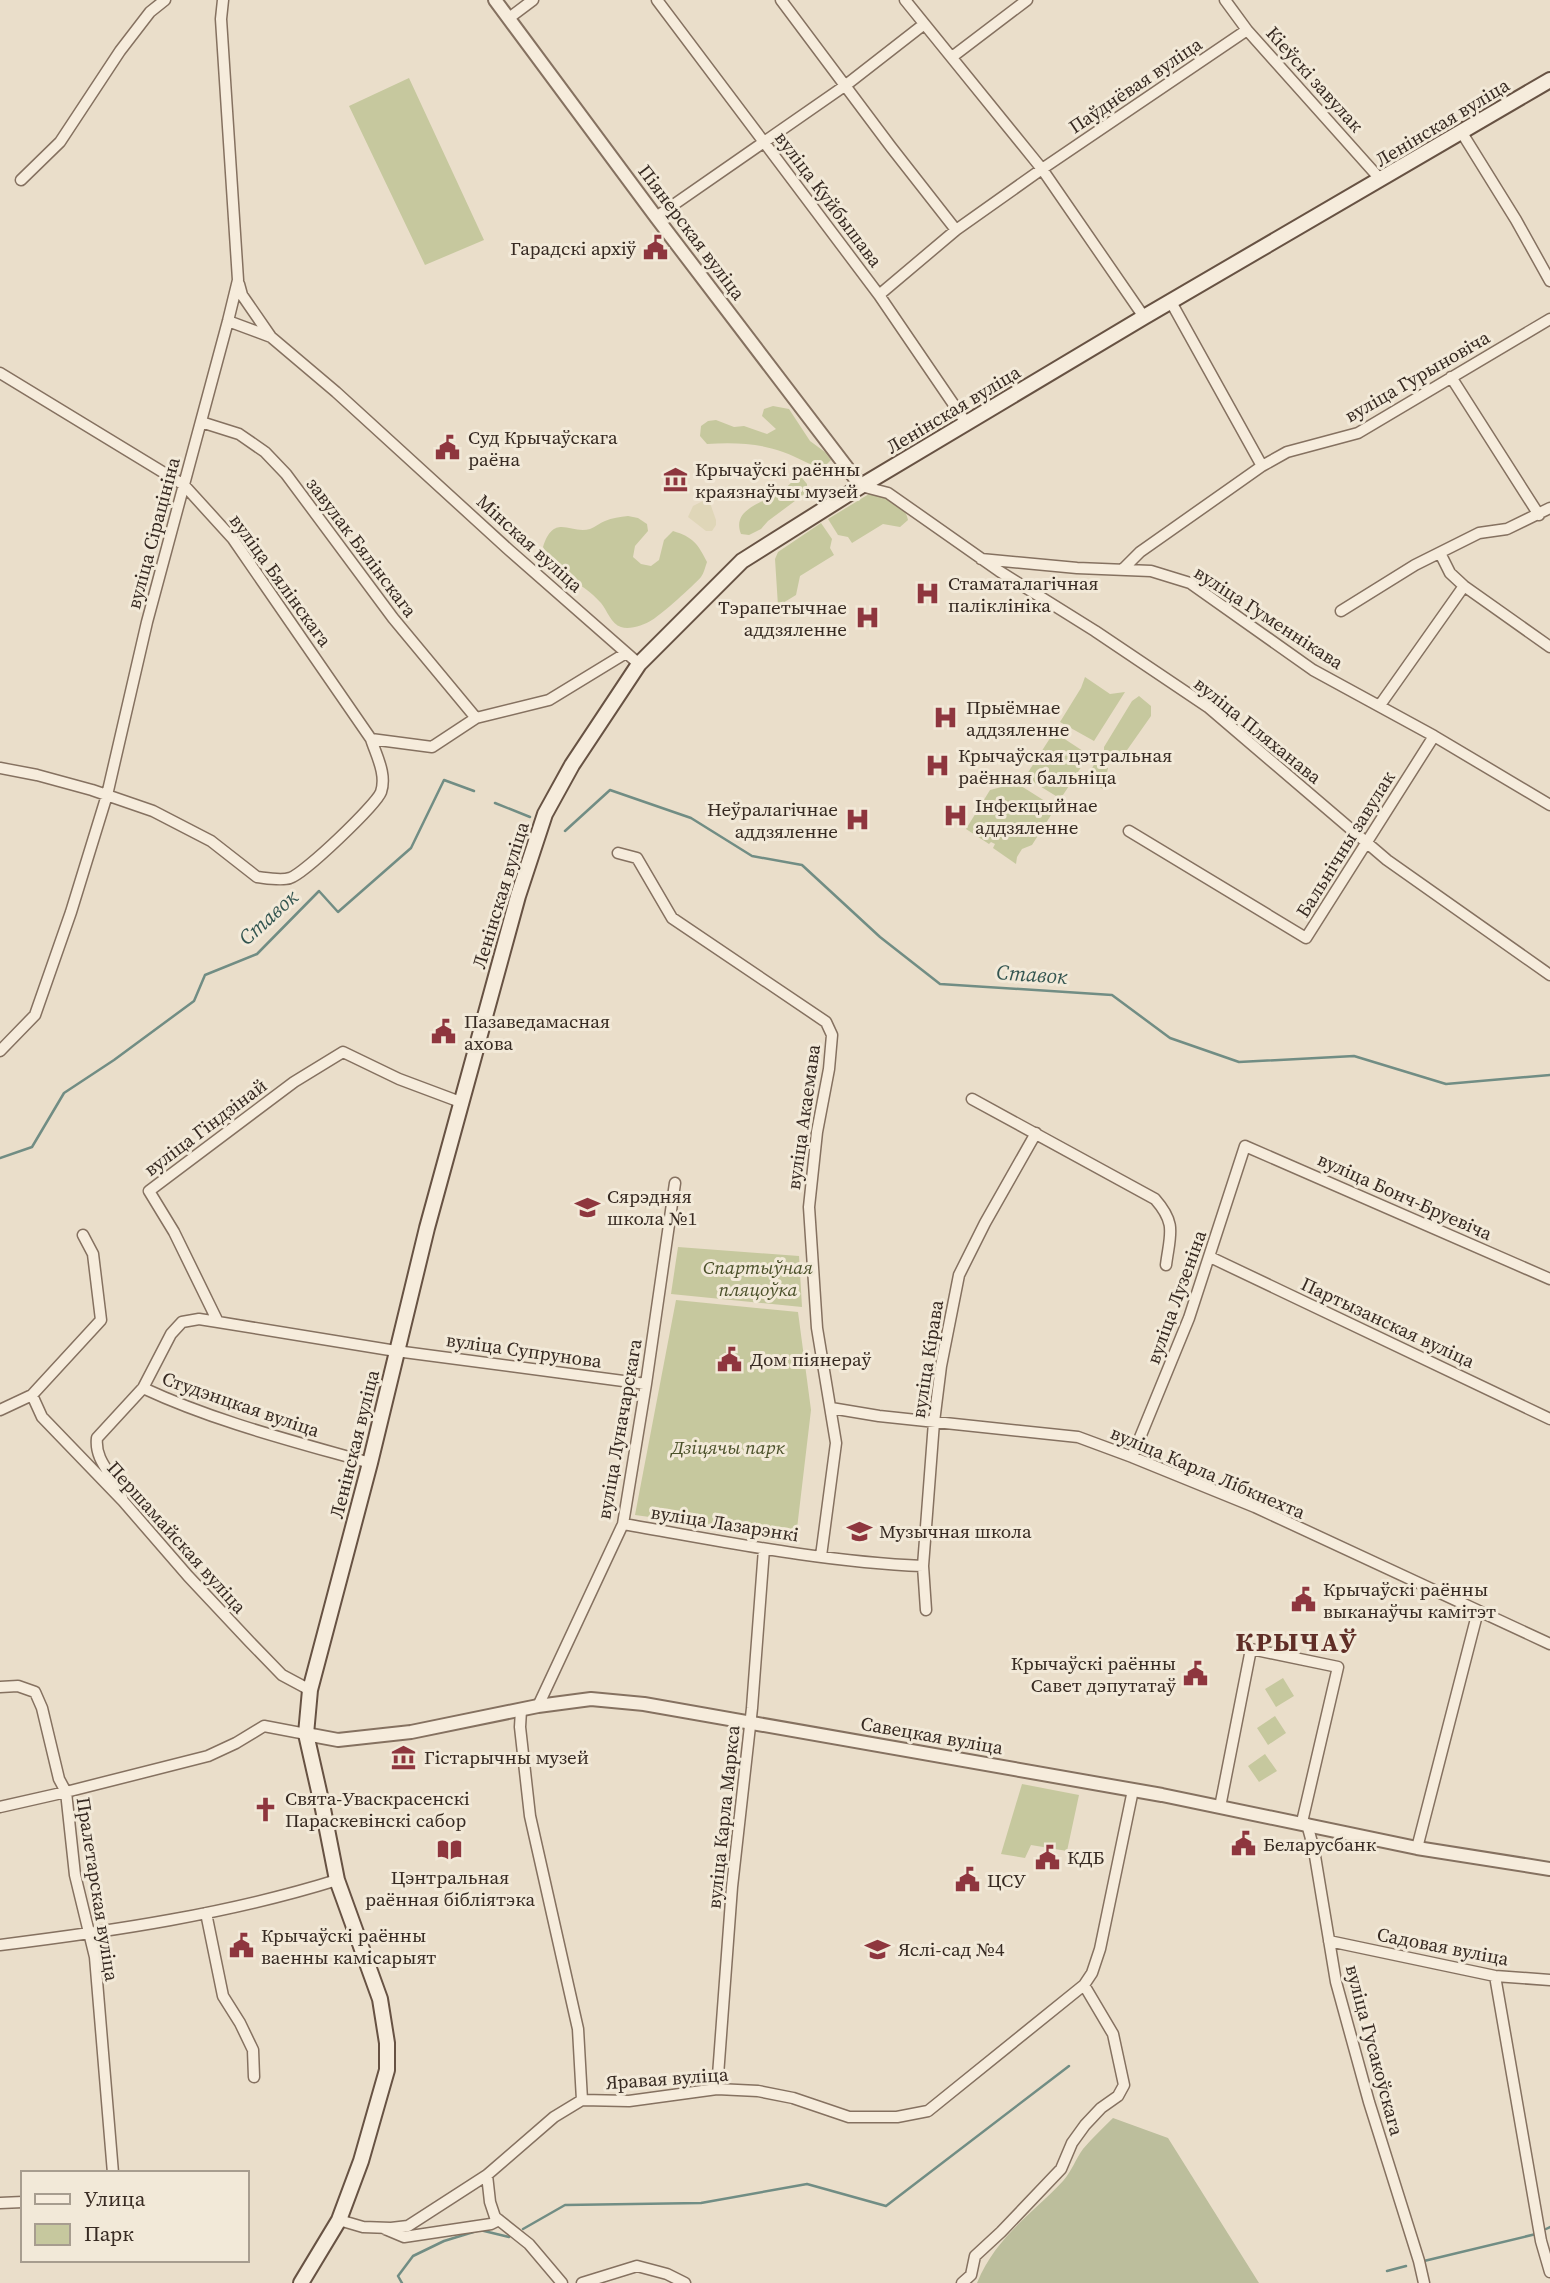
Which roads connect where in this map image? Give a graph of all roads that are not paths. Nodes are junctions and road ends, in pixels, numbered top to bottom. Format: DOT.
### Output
graph roads {
  1 [pos="165,0"];
  2 [pos="223,0"];
  3 [pos="495,0"];
  4 [pos="533,0"];
  5 [pos="657,0"];
  6 [pos="781,0"];
  7 [pos="905,0"];
  8 [pos="1225,0"];
  9 [pos="1025,1"];
  10 [pos="509,18"];
  11 [pos="923,25"];
  12 [pos="1247,30"];
  13 [pos="952,57"];
  14 [pos="1550,80"];
  15 [pos="846,85"];
  16 [pos="1462,133"];
  17 [pos="764,141"];
  18 [pos="1042,169"];
  19 [pos="21,180"];
  20 [pos="1381,180"];
  21 [pos="656,217"];
  22 [pos="956,230"];
  23 [pos="238,280"];
  24 [pos="1550,281"];
  25 [pos="879,295"];
  26 [pos="1171,302"];
  27 [pos="1144,317"];
  28 [pos="1550,318"];
  29 [pos="228,321"];
  30 [pos="271,337"];
  31 [pos="0,373"];
  32 [pos="1451,377"];
  33 [pos="201,422"];
  34 [pos="967,424"];
  35 [pos="1262,466"];
  36 [pos="184,485"];
  37 [pos="861,486"];
  38 [pos="1550,508"];
  39 [pos="1539,515"];
  40 [pos="1440,553"];
  41 [pos="981,559"];
  42 [pos="1124,569"];
  43 [pos="1464,586"];
  44 [pos="1340,611"];
  45 [pos="1550,647"];
  46 [pos="626,653"];
  47 [pos="639,664"];
  48 [pos="1380,705"];
  49 [pos="476,718"];
  50 [pos="1434,736"];
  51 [pos="371,739"];
  52 [pos="0,768"];
  53 [pos="107,795"];
  54 [pos="1550,805"];
  55 [pos="1129,831"];
  56 [pos="1367,844"];
  57 [pos="618,853"];
  58 [pos="1550,975"];
  59 [pos="0,1051"];
  60 [pos="972,1099"];
  61 [pos="463,1103"];
  62 [pos="1036,1133"];
  63 [pos="1245,1146"];
  64 [pos="675,1182"];
  65 [pos="83,1236"];
  66 [pos="1210,1257"];
  67 [pos="1166,1265"];
  68 [pos="1550,1279"];
  69 [pos="218,1322"];
  70 [pos="396,1351"];
  71 [pos="646,1384"];
  72 [pos="143,1388"];
  73 [pos="32,1395"];
  74 [pos="831,1408"];
  75 [pos="0,1410"];
  76 [pos="1550,1419"];
  77 [pos="934,1422"];
  78 [pos="1132,1457"];
  79 [pos="370,1463"];
  80 [pos="122,1502"];
  81 [pos="623,1524"];
  82 [pos="764,1549"];
  83 [pos="821,1556"];
  84 [pos="923,1566"];
  85 [pos="926,1610"];
  86 [pos="1478,1611"];
  87 [pos="1550,1644"];
  88 [pos="0,1687"];
  89 [pos="310,1690"];
  90 [pos="538,1706"];
  91 [pos="521,1710"];
  92 [pos="750,1722"];
  93 [pos="306,1734"];
  94 [pos="1133,1790"];
  95 [pos="66,1792"];
  96 [pos="0,1807"];
  97 [pos="1220,1807"];
  98 [pos="1304,1823"];
  99 [pos="1418,1847"];
  100 [pos="1550,1869"];
  101 [pos="337,1880"];
  102 [pos="206,1913"];
  103 [pos="90,1934"];
  104 [pos="1329,1941"];
  105 [pos="0,1945"];
  106 [pos="1495,1976"];
  107 [pos="1550,1980"];
  108 [pos="1084,1985"];
  109 [pos="254,2077"];
  110 [pos="717,2089"];
  111 [pos="582,2100"];
  112 [pos="113,2171"];
  113 [pos="487,2175"];
  114 [pos="21,2202"];
  115 [pos="0,2203"];
  116 [pos="339,2220"];
  117 [pos="499,2220"];
  118 [pos="382,2228"];
  119 [pos="1550,2272"];
  120 [pos="301,2283"];
  121 [pos="562,2283"];
  122 [pos="582,2283"];
  123 [pos="685,2283"];
  124 [pos="962,2283"];
  125 [pos="1424,2283"];
  1 -- 19 [label="street"];
  2 -- 23 [label="street, вуліца Сірацініна"];
  3 -- 10 [label="street, Піянерская вуліца"];
  4 -- 10 [label="street"];
  5 -- 17 [label="street, вуліца Куйбышава"];
  6 -- 15 [label="street"];
  7 -- 11 [label="street"];
  8 -- 12 [label="street, Кіеўскі завулак"];
  9 -- 13 [label="street"];
  10 -- 21 [label="street, Піянерская вуліца"];
  11 -- 13 [label="street"];
  11 -- 15 [label="street"];
  12 -- 18 [label="street, Паўднёвая вуліца"];
  12 -- 20 [label="street, Кіеўскі завулак"];
  13 -- 18 [label="street"];
  14 -- 16 [label="main road, Ленінская вуліца"];
  15 -- 17 [label="street"];
  15 -- 22 [label="street"];
  16 -- 20 [label="main road, Ленінская вуліца"];
  16 -- 24 [label="street"];
  17 -- 21 [label="street"];
  17 -- 25 [label="street, вуліца Куйбышава"];
  18 -- 22 [label="street, Паўднёвая вуліца"];
  18 -- 27 [label="street"];
  20 -- 26 [label="main road, Ленінская вуліца"];
  21 -- 37 [label="street, Піянерская вуліца"];
  22 -- 25 [label="street, Паўднёвая вуліца"];
  23 -- 29 [label="street, вуліца Сірацініна"];
  23 -- 30 [label="street, Мінская вуліца"];
  25 -- 34 [label="street, вуліца Куйбышава"];
  26 -- 27 [label="main road, Ленінская вуліца"];
  26 -- 35 [label="street"];
  27 -- 34 [label="main road, Ленінская вуліца"];
  28 -- 32 [label="street, вуліца Гурыновіча"];
  29 -- 30 [label="street, Мінская вуліца"];
  29 -- 33 [label="street, вуліца Сірацініна"];
  30 -- 46 [label="street, Мінская вуліца"];
  31 -- 36 [label="street, вуліца Бялінскага"];
  32 -- 35 [label="street, вуліца Гурыновіча"];
  32 -- 39 [label="street"];
  33 -- 36 [label="street, вуліца Сірацініна"];
  33 -- 49 [label="street, завулак Бялінскага"];
  34 -- 37 [label="main road, Ленінская вуліца"];
  35 -- 42 [label="street, вуліца Гурыновіча"];
  36 -- 51 [label="street, вуліца Бялінскага"];
  36 -- 53 [label="street, вуліца Сірацініна"];
  37 -- 41 [label="street, вуліца Пляханава"];
  37 -- 47 [label="main road, Ленінская вуліца"];
  38 -- 39 [label="street"];
  39 -- 40 [label="street"];
  40 -- 43 [label="street"];
  40 -- 44 [label="street"];
  41 -- 42 [label="street, вуліца Гуменнікава"];
  41 -- 56 [label="street, вуліца Пляханава"];
  42 -- 48 [label="street, вуліца Гуменнікава"];
  43 -- 45 [label="street"];
  43 -- 48 [label="street"];
  46 -- 47 [label="street, Мінская вуліца"];
  46 -- 49 [label="street"];
  47 -- 61 [label="main road, Ленінская вуліца"];
  48 -- 50 [label="street, вуліца Гуменнікава"];
  49 -- 51 [label="street"];
  50 -- 54 [label="street, вуліца Гуменнікава"];
  50 -- 56 [label="street, Бальнічны завулак"];
  51 -- 53 [label="street, вуліца Бялінскага"];
  52 -- 53 [label="street"];
  53 -- 59 [label="street, вуліца Сірацініна"];
  55 -- 56 [label="street, Бальнічны завулак"];
  56 -- 58 [label="street, вуліца Пляханава"];
  57 -- 74 [label="street, вуліца Акаемава"];
  60 -- 62 [label="street"];
  61 -- 69 [label="street, вуліца Гіндзінай"];
  61 -- 70 [label="main road, Ленінская вуліца"];
  62 -- 67 [label="street"];
  62 -- 77 [label="street, вуліца Кірава"];
  63 -- 66 [label="street, вуліца Лузеніна"];
  63 -- 68 [label="street, вуліца Бонч-Бруевіча"];
  64 -- 71 [label="street, вуліца Луначарскага"];
  65 -- 73 [label="street"];
  66 -- 76 [label="street, Партызанская вуліца"];
  66 -- 78 [label="street, вуліца Лузеніна"];
  69 -- 70 [label="street, вуліца Супрунова"];
  69 -- 72 [label="street"];
  70 -- 71 [label="street, вуліца Супрунова"];
  70 -- 79 [label="main road, Ленінская вуліца"];
  71 -- 81 [label="street, вуліца Луначарскага"];
  72 -- 79 [label="street, Студэнцкая вуліца"];
  72 -- 80 [label="street"];
  73 -- 75 [label="street"];
  73 -- 80 [label="street, Першамайская вуліца"];
  74 -- 77 [label="street, вуліца Карла Лібкнехта"];
  74 -- 83 [label="street, вуліца Акаемава"];
  77 -- 78 [label="street, вуліца Карла Лібкнехта"];
  77 -- 84 [label="street, вуліца Кірава"];
  78 -- 86 [label="street, вуліца Карла Лібкнехта"];
  79 -- 89 [label="main road, Ленінская вуліца"];
  80 -- 89 [label="street, Першамайская вуліца"];
  81 -- 82 [label="street, вуліца Лазарэнкі"];
  81 -- 90 [label="street, вуліца Луначарскага"];
  82 -- 83 [label="street, вуліца Лазарэнкі"];
  82 -- 92 [label="street, вуліца Карла Маркса"];
  83 -- 84 [label="street, вуліца Лазарэнкі"];
  84 -- 85 [label="street, вуліца Кірава"];
  86 -- 87 [label="street, вуліца Карла Лібкнехта"];
  86 -- 99 [label="street"];
  88 -- 95 [label="street, Пралетарская вуліца"];
  89 -- 93 [label="main road, Ленінская вуліца"];
  90 -- 91 [label="street, Савецкая вуліца"];
  90 -- 92 [label="street, Савецкая вуліца"];
  91 -- 93 [label="street, Савецкая вуліца"];
  91 -- 111 [label="street"];
  92 -- 94 [label="street, Савецкая вуліца"];
  92 -- 110 [label="street, вуліца Карла Маркса"];
  93 -- 95 [label="street"];
  93 -- 101 [label="main road, Ленінская вуліца"];
  94 -- 97 [label="street, Савецкая вуліца"];
  94 -- 108 [label="street, Яравая вуліца"];
  95 -- 96 [label="street"];
  95 -- 103 [label="street, Пралетарская вуліца"];
  97 -- 98 [label="street, Савецкая вуліца"];
  97 -- 98 [label="street"];
  98 -- 99 [label="street, Савецкая вуліца"];
  98 -- 104 [label="street, вуліца Гусакоўскага"];
  99 -- 100 [label="street, Савецкая вуліца"];
  101 -- 102 [label="street"];
  101 -- 116 [label="main road, Ленінская вуліца"];
  102 -- 103 [label="street"];
  102 -- 109 [label="street"];
  103 -- 105 [label="street"];
  103 -- 112 [label="street, Пралетарская вуліца"];
  104 -- 106 [label="street, Садовая вуліца"];
  104 -- 125 [label="street, вуліца Гусакоўскага"];
  106 -- 107 [label="street, Садовая вуліца"];
  106 -- 119 [label="street"];
  108 -- 110 [label="street, Яравая вуліца"];
  108 -- 124 [label="street"];
  110 -- 111 [label="street, Яравая вуліца"];
  111 -- 113 [label="street, Яравая вуліца"];
  113 -- 117 [label="street"];
  113 -- 118 [label="street, Яравая вуліца"];
  114 -- 115 [label="street"];
  116 -- 118 [label="street, Яравая вуліца"];
  116 -- 120 [label="main road, Ленінская вуліца"];
  117 -- 118 [label="street"];
  117 -- 121 [label="street"];
  122 -- 123 [label="street"];
}
